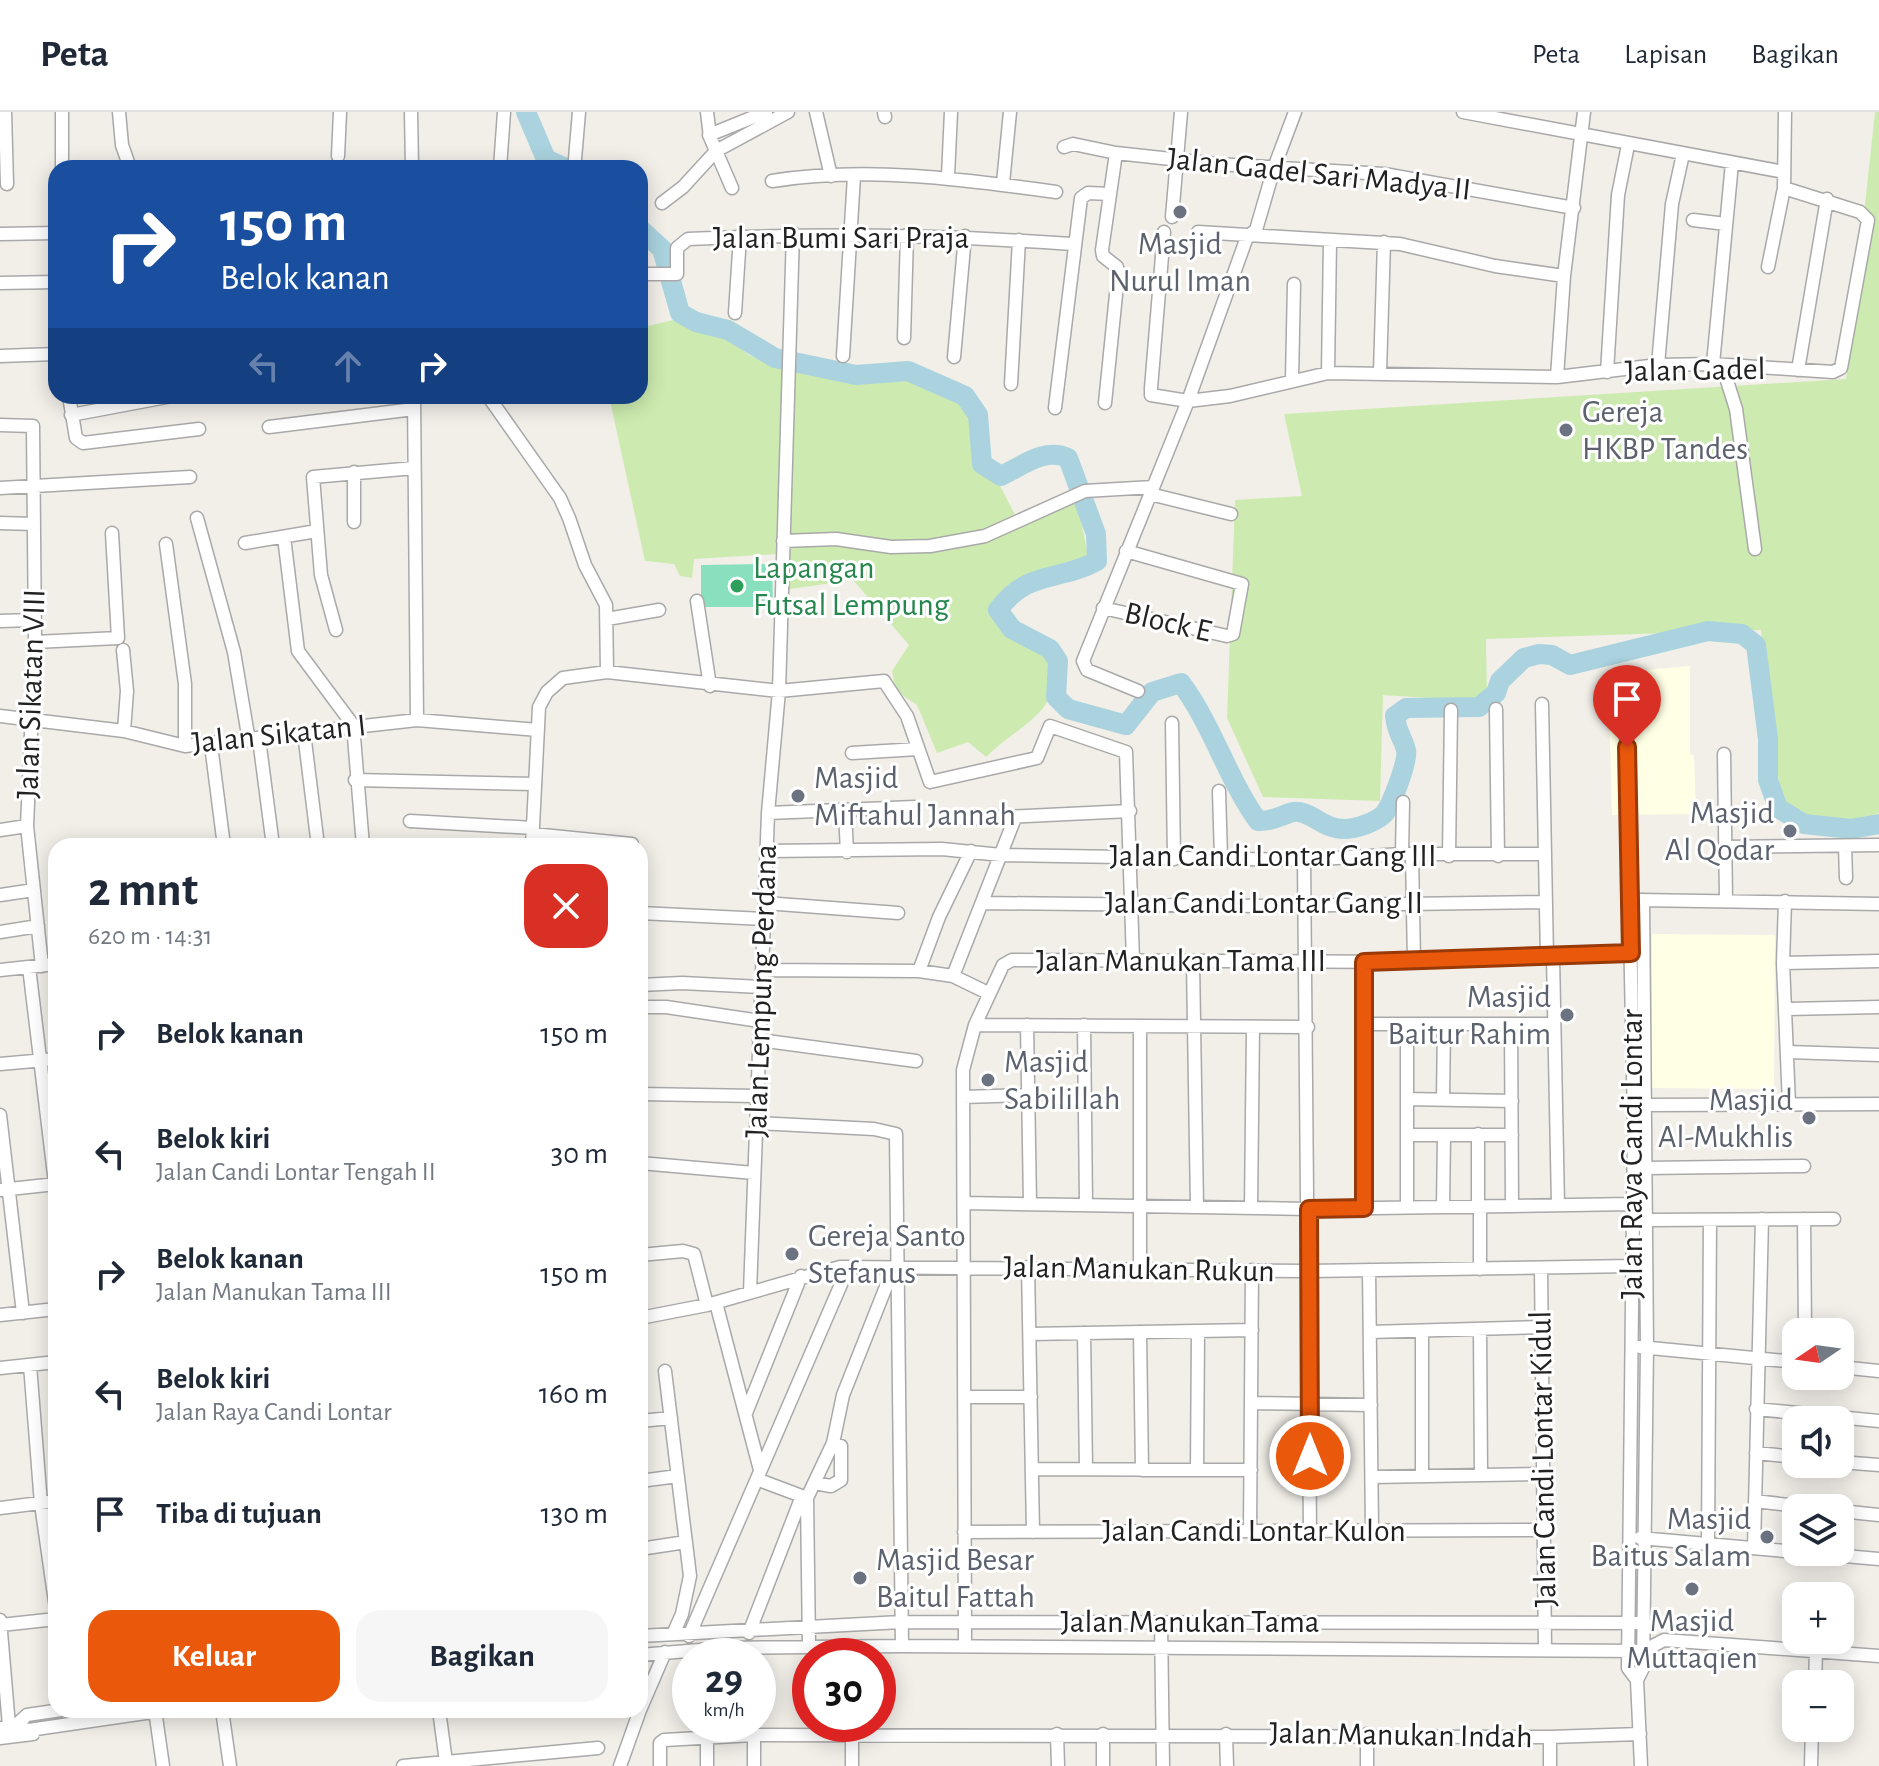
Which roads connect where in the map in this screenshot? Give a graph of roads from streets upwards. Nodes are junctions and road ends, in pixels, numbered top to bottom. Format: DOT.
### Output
graph roads {
  1 [pos="5,112"];
  2 [pos="62,112"];
  3 [pos="119,112"];
  4 [pos="340,112"];
  5 [pos="411,112"];
  6 [pos="504,112"];
  7 [pos="579,112"];
  8 [pos="707,112"];
  9 [pos="816,112"];
  10 [pos="951,112"];
  11 [pos="1010,112"];
  12 [pos="1181,112"];
  13 [pos="1295,112"];
  14 [pos="1463,112"];
  15 [pos="1584,112"];
  16 [pos="1785,112"];
  17 [pos="779,113"];
  18 [pos="1581,137"];
  19 [pos="712,143"];
  20 [pos="1628,145"];
  21 [pos="1064,147"];
  22 [pos="1116,153"];
  23 [pos="1683,154"];
  24 [pos="338,156"];
  25 [pos="575,159"];
  26 [pos="62,160"];
  27 [pos="127,160"];
  28 [pos="412,160"];
  29 [pos="501,160"];
  30 [pos="1180,160"];
  31 [pos="1732,163"];
  32 [pos="1274,168"];
  33 [pos="1784,172"];
  34 [pos="831,176"];
  35 [pos="854,176"];
  36 [pos="948,176"];
  37 [pos="772,181"];
  38 [pos="1003,183"];
  39 [pos="7,184"];
  40 [pos="732,188"];
  41 [pos="1784,188"];
  42 [pos="1056,192"];
  43 [pos="1110,194"];
  44 [pos="1827,199"];
  45 [pos="662,203"];
  46 [pos="1574,208"];
  47 [pos="1172,217"];
  48 [pos="1693,220"];
  49 [pos="1726,224"];
  50 [pos="1164,232"];
  51 [pos="1198,232"];
  52 [pos="48,233"];
  53 [pos="793,233"];
  54 [pos="852,233"];
  55 [pos="0,234"];
  56 [pos="907,235"];
  57 [pos="740,236"];
  58 [pos="965,236"];
  59 [pos="1247,237"];
  60 [pos="1019,240"];
  61 [pos="1330,241"];
  62 [pos="1384,242"];
  63 [pos="1072,244"];
  64 [pos="1768,267"];
  65 [pos="648,274"];
  66 [pos="1564,276"];
  67 [pos="48,282"];
  68 [pos="0,283"];
  69 [pos="1294,284"];
  70 [pos="735,313"];
  71 [pos="904,338"];
  72 [pos="48,354"];
  73 [pos="0,356"];
  74 [pos="843,356"];
  75 [pos="954,357"];
  76 [pos="1718,364"];
  77 [pos="1658,365"];
  78 [pos="1798,370"];
  79 [pos="1380,372"];
  80 [pos="1607,372"];
  81 [pos="1328,373"];
  82 [pos="1557,377"];
  83 [pos="1292,379"];
  84 [pos="1011,384"];
  85 [pos="1188,401"];
  86 [pos="1105,403"];
  87 [pos="70,404"];
  88 [pos="129,404"];
  89 [pos="408,404"];
  90 [pos="414,404"];
  91 [pos="494,404"];
  92 [pos="1055,408"];
  93 [pos="71,415"];
  94 [pos="0,425"];
  95 [pos="269,427"];
  96 [pos="199,429"];
  97 [pos="414,468"];
  98 [pos="354,472"];
  99 [pos="190,477"];
  100 [pos="0,488"];
  101 [pos="36,488"];
  102 [pos="1151,491"];
  103 [pos="1231,514"];
  104 [pos="197,518"];
  105 [pos="354,522"];
  106 [pos="0,523"];
  107 [pos="34,524"];
  108 [pos="317,531"];
  109 [pos="112,533"];
  110 [pos="284,537"];
  111 [pos="783,541"];
  112 [pos="245,543"];
  113 [pos="166,544"];
  114 [pos="1755,549"];
  115 [pos="1126,551"];
  116 [pos="697,601"];
  117 [pos="1103,608"];
  118 [pos="659,610"];
  119 [pos="607,619"];
  120 [pos="34,620"];
  121 [pos="0,621"];
  122 [pos="336,630"];
  123 [pos="35,642"];
  124 [pos="123,650"];
  125 [pos="607,672"];
  126 [pos="1625,685"];
  127 [pos="710,686"];
  128 [pos="779,691"];
  129 [pos="1138,691"];
  130 [pos="1542,704"];
  131 [pos="1496,709"];
  132 [pos="1451,710"];
  133 [pos="0,716"];
  134 [pos="29,718"];
  135 [pos="417,720"];
  136 [pos="1172,723"];
  137 [pos="353,725"];
  138 [pos="538,730"];
  139 [pos="124,731"];
  140 [pos="304,733"];
  141 [pos="254,740"];
  142 [pos="211,745"];
  143 [pos="185,746"];
  144 [pos="918,749"];
  145 [pos="852,753"];
  146 [pos="1724,754"];
  147 [pos="355,780"];
  148 [pos="535,784"];
  149 [pos="1219,791"];
  150 [pos="1403,802"];
  151 [pos="914,807"];
  152 [pos="1130,811"];
  153 [pos="845,812"];
  154 [pos="768,813"];
  155 [pos="1015,818"];
  156 [pos="963,819"];
  157 [pos="410,821"];
  158 [pos="27,826"];
  159 [pos="0,830"];
  160 [pos="533,836"];
  161 [pos="223,838"];
  162 [pos="272,838"];
  163 [pos="317,838"];
  164 [pos="362,838"];
  165 [pos="558,838"];
  166 [pos="1879,845"];
  167 [pos="1845,846"];
  168 [pos="1725,847"];
  169 [pos="767,851"];
  170 [pos="971,851"];
  171 [pos="847,852"];
  172 [pos="1545,854"];
  173 [pos="1001,855"];
  174 [pos="1130,855"];
  175 [pos="1407,855"];
  176 [pos="1449,856"];
  177 [pos="1498,856"];
  178 [pos="1221,858"];
  179 [pos="1174,859"];
  180 [pos="1304,860"];
  181 [pos="1846,878"];
  182 [pos="34,890"];
  183 [pos="0,895"];
  184 [pos="1637,900"];
  185 [pos="1726,900"];
  186 [pos="1785,901"];
  187 [pos="1131,902"];
  188 [pos="1546,902"];
  189 [pos="765,903"];
  190 [pos="982,903"];
  191 [pos="1306,904"];
  192 [pos="1412,904"];
  193 [pos="1879,904"];
  194 [pos="648,913"];
  195 [pos="898,913"];
  196 [pos="764,919"];
  197 [pos="38,926"];
  198 [pos="0,932"];
  199 [pos="1631,953"];
  200 [pos="1550,957"];
  201 [pos="1133,961"];
  202 [pos="1879,961"];
  203 [pos="1306,962"];
  204 [pos="1364,962"];
  205 [pos="1414,962"];
  206 [pos="1193,963"];
  207 [pos="1783,963"];
  208 [pos="48,965"];
  209 [pos="36,966"];
  210 [pos="0,970"];
  211 [pos="762,970"];
  212 [pos="919,971"];
  213 [pos="1638,975"];
  214 [pos="953,976"];
  215 [pos="648,985"];
  216 [pos="761,987"];
  217 [pos="988,993"];
  218 [pos="648,1007"];
  219 [pos="1879,1007"];
  220 [pos="1787,1009"];
  221 [pos="760,1021"];
  222 [pos="1364,1024"];
  223 [pos="1407,1024"];
  224 [pos="1444,1024"];
  225 [pos="1511,1024"];
  226 [pos="1554,1024"];
  227 [pos="975,1025"];
  228 [pos="1027,1025"];
  229 [pos="1084,1025"];
  230 [pos="1140,1026"];
  231 [pos="1194,1026"];
  232 [pos="1253,1027"];
  233 [pos="1308,1027"];
  234 [pos="759,1040"];
  235 [pos="1788,1052"];
  236 [pos="1879,1055"];
  237 [pos="41,1060"];
  238 [pos="48,1060"];
  239 [pos="916,1061"];
  240 [pos="0,1064"];
  241 [pos="1639,1072"];
  242 [pos="648,1094"];
  243 [pos="1029,1095"];
  244 [pos="757,1096"];
  245 [pos="963,1097"];
  246 [pos="1407,1099"];
  247 [pos="1443,1100"];
  248 [pos="1512,1101"];
  249 [pos="1789,1104"];
  250 [pos="1879,1104"];
  251 [pos="1646,1105"];
  252 [pos="0,1115"];
  253 [pos="48,1118"];
  254 [pos="756,1123"];
  255 [pos="1639,1129"];
  256 [pos="1478,1134"];
  257 [pos="1407,1135"];
  258 [pos="1444,1135"];
  259 [pos="1512,1135"];
  260 [pos="648,1164"];
  261 [pos="1641,1166"];
  262 [pos="1804,1166"];
  263 [pos="754,1173"];
  264 [pos="48,1185"];
  265 [pos="4,1189"];
  266 [pos="964,1203"];
  267 [pos="1030,1204"];
  268 [pos="1632,1204"];
  269 [pos="1086,1205"];
  270 [pos="1558,1205"];
  271 [pos="1139,1206"];
  272 [pos="1479,1206"];
  273 [pos="1512,1206"];
  274 [pos="1197,1207"];
  275 [pos="1407,1207"];
  276 [pos="1443,1207"];
  277 [pos="1251,1208"];
  278 [pos="1364,1208"];
  279 [pos="1309,1209"];
  280 [pos="1762,1219"];
  281 [pos="1804,1219"];
  282 [pos="1834,1219"];
  283 [pos="1646,1220"];
  284 [pos="1710,1220"];
  285 [pos="648,1254"];
  286 [pos="1633,1266"];
  287 [pos="1028,1267"];
  288 [pos="1140,1267"];
  289 [pos="848,1268"];
  290 [pos="895,1268"];
  291 [pos="963,1268"];
  292 [pos="1541,1268"];
  293 [pos="1480,1269"];
  294 [pos="1252,1270"];
  295 [pos="1369,1270"];
  296 [pos="1309,1271"];
  297 [pos="801,1276"];
  298 [pos="750,1292"];
  299 [pos="711,1304"];
  300 [pos="48,1310"];
  301 [pos="23,1313"];
  302 [pos="0,1315"];
  303 [pos="648,1316"];
  304 [pos="1805,1318"];
  305 [pos="1542,1327"];
  306 [pos="1252,1330"];
  307 [pos="1198,1331"];
  308 [pos="1480,1331"];
  309 [pos="1140,1332"];
  310 [pos="1370,1332"];
  311 [pos="1084,1333"];
  312 [pos="1422,1333"];
  313 [pos="1030,1334"];
  314 [pos="1630,1347"];
  315 [pos="1647,1347"];
  316 [pos="1712,1354"];
  317 [pos="1757,1358"];
  318 [pos="1782,1361"];
  319 [pos="48,1363"];
  320 [pos="30,1365"];
  321 [pos="0,1368"];
  322 [pos="1854,1368"];
  323 [pos="665,1371"];
  324 [pos="1879,1371"];
  325 [pos="964,1397"];
  326 [pos="1031,1397"];
  327 [pos="1251,1403"];
  328 [pos="1310,1404"];
  329 [pos="1371,1405"];
  330 [pos="1756,1409"];
  331 [pos="746,1413"];
  332 [pos="671,1418"];
  333 [pos="648,1420"];
  334 [pos="1879,1421"];
  335 [pos="833,1443"];
  336 [pos="1756,1453"];
  337 [pos="1782,1456"];
  338 [pos="1854,1463"];
  339 [pos="1879,1465"];
  340 [pos="1032,1469"];
  341 [pos="1086,1469"];
  342 [pos="1142,1470"];
  343 [pos="1197,1470"];
  344 [pos="1251,1470"];
  345 [pos="1544,1474"];
  346 [pos="759,1475"];
  347 [pos="1481,1475"];
  348 [pos="678,1476"];
  349 [pos="1422,1476"];
  350 [pos="1372,1477"];
  351 [pos="648,1480"];
  352 [pos="814,1483"];
  353 [pos="805,1497"];
  354 [pos="1755,1501"];
  355 [pos="48,1503"];
  356 [pos="41,1504"];
  357 [pos="1782,1504"];
  358 [pos="0,1508"];
  359 [pos="1854,1512"];
  360 [pos="1879,1515"];
  361 [pos="1372,1530"];
  362 [pos="1544,1530"];
  363 [pos="1250,1531"];
  364 [pos="964,1532"];
  365 [pos="1033,1532"];
  366 [pos="1310,1533"];
  367 [pos="1631,1537"];
  368 [pos="1647,1538"];
  369 [pos="686,1542"];
  370 [pos="1708,1544"];
  371 [pos="648,1548"];
  372 [pos="1754,1548"];
  373 [pos="1782,1551"];
  374 [pos="48,1553"];
  375 [pos="1854,1557"];
  376 [pos="1879,1559"];
  377 [pos="48,1620"];
  378 [pos="1544,1620"];
  379 [pos="901,1622"];
  380 [pos="964,1622"];
  381 [pos="1629,1622"];
  382 [pos="0,1623"];
  383 [pos="1161,1623"];
  384 [pos="1645,1623"];
  385 [pos="808,1625"];
  386 [pos="750,1628"];
  387 [pos="693,1630"];
  388 [pos="674,1632"];
  389 [pos="648,1635"];
  390 [pos="688,1638"];
  391 [pos="748,1638"];
  392 [pos="809,1638"];
  393 [pos="1664,1640"];
  394 [pos="1161,1645"];
  395 [pos="902,1646"];
  396 [pos="965,1646"];
  397 [pos="896,1647"];
  398 [pos="1782,1649"];
  399 [pos="1545,1650"];
  400 [pos="672,1651"];
  401 [pos="1629,1651"];
  402 [pos="1643,1651"];
  403 [pos="665,1652"];
  404 [pos="648,1654"];
  405 [pos="1854,1654"];
  406 [pos="1879,1656"];
  407 [pos="1637,1680"];
  408 [pos="648,1691"];
  409 [pos="48,1712"];
  410 [pos="120,1718"];
  411 [pos="126,1718"];
  412 [pos="158,1718"];
  413 [pos="223,1718"];
  414 [pos="440,1718"];
  415 [pos="637,1718"];
  416 [pos="8,1727"];
  417 [pos="896,1730"];
  418 [pos="1057,1734"];
  419 [pos="1103,1734"];
  420 [pos="1162,1734"];
  421 [pos="1226,1734"];
  422 [pos="1367,1734"];
  423 [pos="1640,1734"];
  424 [pos="1550,1737"];
  425 [pos="0,1738"];
  426 [pos="672,1740"];
  427 [pos="707,1742"];
  428 [pos="754,1742"];
  429 [pos="852,1742"];
  430 [pos="1812,1742"];
  431 [pos="598,1748"];
  432 [pos="446,1762"];
  433 [pos="163,1766"];
  434 [pos="230,1766"];
  435 [pos="403,1766"];
  436 [pos="620,1766"];
  437 [pos="660,1766"];
  438 [pos="707,1766"];
  439 [pos="754,1766"];
  440 [pos="852,1766"];
  441 [pos="1058,1766"];
  442 [pos="1103,1766"];
  443 [pos="1163,1766"];
  444 [pos="1227,1766"];
  445 [pos="1367,1766"];
  446 [pos="1550,1766"];
  447 [pos="1641,1766"];
  448 [pos="1811,1766"];
  1 -- 39 [label="street"];
  2 -- 26 [label="street"];
  3 -- 27 [label="street"];
  4 -- 24 [label="street"];
  5 -- 28 [label="street"];
  6 -- 29 [label="street"];
  7 -- 25 [label="street"];
  8 -- 19 [label="street"];
  9 -- 34 [label="street"];
  10 -- 36 [label="street"];
  11 -- 38 [label="street"];
  12 -- 30 [label="street"];
  13 -- 32 [label="street"];
  14 -- 18 [label="street"];
  15 -- 18 [label="street"];
  16 -- 33 [label="street"];
  17 -- 19 [label="street"];
  18 -- 20 [label="street"];
  18 -- 46 [label="street"];
  19 -- 40 [label="street"];
  19 -- 45 [label="street"];
  20 -- 23 [label="street"];
  20 -- 80 [label="street"];
  21 -- 22 [label="street, Jalan Gadel Sari Madya II"];
  22 -- 30 [label="street, Jalan Gadel Sari Madya II"];
  22 -- 43 [label="street"];
  23 -- 31 [label="street"];
  23 -- 77 [label="street"];
  30 -- 32 [label="street, Jalan Gadel Sari Madya II"];
  30 -- 47 [label="street"];
  31 -- 33 [label="street"];
  31 -- 49 [label="street"];
  32 -- 46 [label="street, Jalan Gadel Sari Madya II"];
  32 -- 59 [label="street"];
  33 -- 41 [label="street"];
  34 -- 35 [label="street"];
  34 -- 37 [label="street"];
  35 -- 36 [label="street"];
  35 -- 54 [label="street"];
  36 -- 38 [label="street"];
  38 -- 42 [label="street"];
  41 -- 44 [label="street"];
  41 -- 64 [label="street"];
  43 -- 63 [label="street"];
  43 -- 86 [label="street"];
  44 -- 78 [label="street"];
  44 -- 78 [label="street, Jalan Gadel"];
  46 -- 66 [label="street"];
  48 -- 49 [label="street"];
  49 -- 76 [label="street"];
  50 -- 85 [label="street"];
  51 -- 59 [label="street"];
  52 -- 55 [label="street"];
  53 -- 54 [label="street, Jalan Bumi Sari Praja"];
  53 -- 57 [label="street, Jalan Bumi Sari Praja"];
  53 -- 111 [label="street, Jalan Lempung Perdana"];
  54 -- 56 [label="street, Jalan Bumi Sari Praja"];
  54 -- 74 [label="street"];
  56 -- 58 [label="street, Jalan Bumi Sari Praja"];
  56 -- 71 [label="street"];
  57 -- 65 [label="street, Jalan Bumi Sari Praja"];
  57 -- 70 [label="street"];
  58 -- 60 [label="street, Jalan Bumi Sari Praja"];
  58 -- 75 [label="street"];
  59 -- 61 [label="street"];
  59 -- 85 [label="street"];
  60 -- 63 [label="street, Jalan Bumi Sari Praja"];
  60 -- 84 [label="street"];
  61 -- 62 [label="street"];
  61 -- 81 [label="street"];
  62 -- 66 [label="street"];
  62 -- 79 [label="street"];
  63 -- 92 [label="street"];
  66 -- 82 [label="street"];
  67 -- 68 [label="street"];
  69 -- 83 [label="street"];
  72 -- 73 [label="street"];
  76 -- 77 [label="street, Jalan Gadel"];
  76 -- 78 [label="street, Jalan Gadel"];
  76 -- 114 [label="street"];
  77 -- 80 [label="street, Jalan Gadel"];
  79 -- 81 [label="street, Jalan Gadel"];
  79 -- 82 [label="street, Jalan Gadel"];
  80 -- 82 [label="street, Jalan Gadel"];
  81 -- 83 [label="street, Jalan Gadel"];
  83 -- 85 [label="street, Jalan Gadel"];
  85 -- 102 [label="street"];
  87 -- 93 [label="street"];
  88 -- 93 [label="street"];
  89 -- 95 [label="street"];
  90 -- 97 [label="street"];
  91 -- 119 [label="street"];
  93 -- 96 [label="street"];
  94 -- 101 [label="street, Jalan Sikatan VIII"];
  97 -- 98 [label="street"];
  97 -- 135 [label="street"];
  98 -- 105 [label="street"];
  98 -- 108 [label="street"];
  99 -- 101 [label="street"];
  100 -- 101 [label="street"];
  101 -- 107 [label="street, Jalan Sikatan VIII"];
  102 -- 103 [label="street"];
  102 -- 111 [label="street"];
  102 -- 115 [label="street"];
  104 -- 141 [label="street"];
  106 -- 107 [label="street"];
  107 -- 120 [label="street, Jalan Sikatan VIII"];
  108 -- 110 [label="street"];
  108 -- 122 [label="street"];
  109 -- 123 [label="street"];
  110 -- 112 [label="street"];
  110 -- 137 [label="street"];
  111 -- 128 [label="street, Jalan Lempung Perdana"];
  113 -- 143 [label="street"];
  115 -- 117 [label="street"];
  115 -- 117 [label="street, Block E"];
  116 -- 127 [label="street"];
  117 -- 129 [label="street"];
  118 -- 119 [label="street"];
  119 -- 125 [label="street"];
  120 -- 121 [label="street"];
  120 -- 123 [label="street, Jalan Sikatan VIII"];
  123 -- 134 [label="street, Jalan Sikatan VIII"];
  124 -- 139 [label="street"];
  125 -- 127 [label="street"];
  125 -- 138 [label="street"];
  126 -- 184 [label="street, Jalan Raya Candi Lontar"];
  127 -- 128 [label="street"];
  128 -- 144 [label="street"];
  128 -- 154 [label="street, Jalan Lempung Perdana"];
  130 -- 172 [label="street"];
  131 -- 177 [label="street"];
  132 -- 176 [label="street"];
  133 -- 134 [label="street, Jalan Sikatan I"];
  134 -- 139 [label="street, Jalan Sikatan I"];
  134 -- 158 [label="street, Jalan Sikatan VIII"];
  135 -- 137 [label="street, Jalan Sikatan I"];
  135 -- 138 [label="street, Jalan Sikatan I"];
  136 -- 179 [label="street"];
  137 -- 140 [label="street, Jalan Sikatan I"];
  137 -- 147 [label="street"];
  138 -- 148 [label="street"];
  139 -- 143 [label="street, Jalan Sikatan I"];
  140 -- 141 [label="street, Jalan Sikatan I"];
  140 -- 163 [label="street"];
  141 -- 142 [label="street, Jalan Sikatan I"];
  141 -- 162 [label="street"];
  142 -- 143 [label="street, Jalan Sikatan I"];
  142 -- 161 [label="street"];
  144 -- 145 [label="street"];
  144 -- 152 [label="street"];
  146 -- 168 [label="street"];
  147 -- 148 [label="street"];
  147 -- 164 [label="street"];
  148 -- 160 [label="street"];
  149 -- 178 [label="street"];
  150 -- 175 [label="street"];
  151 -- 153 [label="street"];
  152 -- 155 [label="street"];
  152 -- 174 [label="street"];
  153 -- 154 [label="street"];
  153 -- 171 [label="street"];
  154 -- 169 [label="street, Jalan Lempung Perdana"];
  155 -- 156 [label="street"];
  155 -- 173 [label="street"];
  157 -- 160 [label="street"];
  158 -- 159 [label="street"];
  158 -- 182 [label="street, Jalan Sikatan VIII"];
  160 -- 165 [label="street"];
  166 -- 167 [label="street"];
  167 -- 168 [label="street"];
  167 -- 181 [label="street"];
  168 -- 185 [label="street"];
  169 -- 171 [label="street, Jalan Candi Lontar Gang III"];
  169 -- 189 [label="street, Jalan Lempung Perdana"];
  170 -- 171 [label="street, Jalan Candi Lontar Gang III"];
  170 -- 173 [label="street, Jalan Candi Lontar Gang III"];
  170 -- 212 [label="street"];
  172 -- 177 [label="street, Jalan Candi Lontar Gang III"];
  172 -- 188 [label="street"];
  173 -- 174 [label="street, Jalan Candi Lontar Gang III"];
  173 -- 190 [label="street"];
  174 -- 179 [label="street, Jalan Candi Lontar Gang III"];
  174 -- 187 [label="street"];
  175 -- 176 [label="street, Jalan Candi Lontar Gang III"];
  175 -- 180 [label="street, Jalan Candi Lontar Gang III"];
  175 -- 192 [label="street"];
  176 -- 177 [label="street, Jalan Candi Lontar Gang III"];
  178 -- 179 [label="street, Jalan Candi Lontar Gang III"];
  178 -- 180 [label="street, Jalan Candi Lontar Gang III"];
  180 -- 191 [label="street"];
  182 -- 183 [label="street"];
  182 -- 197 [label="street, Jalan Sikatan VIII"];
  184 -- 185 [label="street"];
  184 -- 199 [label="street, Jalan Raya Candi Lontar"];
  184 -- 213 [label="street, Jalan Raya Candi Lontar"];
  185 -- 186 [label="street"];
  186 -- 193 [label="street"];
  186 -- 207 [label="street"];
  187 -- 190 [label="street, Jalan Candi Lontar Gang II"];
  187 -- 191 [label="street, Jalan Candi Lontar Gang II"];
  187 -- 201 [label="street"];
  188 -- 192 [label="street, Jalan Candi Lontar Gang II"];
  188 -- 200 [label="street"];
  189 -- 195 [label="street"];
  189 -- 196 [label="street, Jalan Lempung Perdana"];
  190 -- 214 [label="street"];
  191 -- 192 [label="street, Jalan Candi Lontar Gang II"];
  191 -- 203 [label="street"];
  192 -- 205 [label="street"];
  194 -- 196 [label="street"];
  196 -- 211 [label="street, Jalan Lempung Perdana"];
  197 -- 198 [label="street"];
  197 -- 209 [label="street, Jalan Sikatan VIII"];
  199 -- 200 [label="street, Jalan Manukan Tama III"];
  199 -- 213 [label="street, Jalan Raya Candi Lontar"];
  200 -- 205 [label="street, Jalan Manukan Tama III"];
  200 -- 226 [label="street"];
  201 -- 206 [label="street, Jalan Manukan Tama III"];
  201 -- 217 [label="street, Jalan Manukan Tama III"];
  202 -- 207 [label="street"];
  203 -- 204 [label="street, Jalan Manukan Tama III"];
  203 -- 206 [label="street, Jalan Manukan Tama III"];
  203 -- 233 [label="street"];
  204 -- 205 [label="street, Jalan Manukan Tama III"];
  204 -- 222 [label="street"];
  206 -- 231 [label="street"];
  207 -- 220 [label="street"];
  208 -- 209 [label="street"];
  209 -- 210 [label="street"];
  209 -- 237 [label="street, Jalan Sikatan VIII"];
  211 -- 212 [label="street"];
  211 -- 216 [label="street, Jalan Lempung Perdana"];
  212 -- 214 [label="street"];
  213 -- 241 [label="street, Jalan Raya Candi Lontar"];
  214 -- 217 [label="street"];
  215 -- 216 [label="street"];
  216 -- 221 [label="street, Jalan Lempung Perdana"];
  217 -- 227 [label="street"];
  218 -- 221 [label="street"];
  219 -- 220 [label="street"];
  220 -- 235 [label="street"];
  221 -- 234 [label="street, Jalan Lempung Perdana"];
  222 -- 223 [label="street"];
  222 -- 278 [label="street"];
  223 -- 224 [label="street"];
  223 -- 246 [label="street"];
  224 -- 225 [label="street"];
  224 -- 247 [label="street"];
  225 -- 226 [label="street"];
  225 -- 248 [label="street"];
  226 -- 270 [label="street"];
  227 -- 228 [label="street"];
  227 -- 245 [label="street"];
  228 -- 229 [label="street"];
  228 -- 243 [label="street"];
  229 -- 230 [label="street"];
  229 -- 269 [label="street"];
  230 -- 231 [label="street"];
  230 -- 271 [label="street"];
  231 -- 232 [label="street"];
  231 -- 274 [label="street"];
  232 -- 233 [label="street"];
  232 -- 277 [label="street"];
  233 -- 279 [label="street"];
  234 -- 239 [label="street"];
  234 -- 244 [label="street, Jalan Lempung Perdana"];
  235 -- 236 [label="street"];
  235 -- 249 [label="street"];
  237 -- 238 [label="street"];
  237 -- 240 [label="street"];
  237 -- 253 [label="street, Jalan Sikatan VIII"];
  241 -- 251 [label="street, Jalan Raya Candi Lontar"];
  241 -- 255 [label="street, Jalan Raya Candi Lontar"];
  242 -- 244 [label="street"];
  243 -- 245 [label="street"];
  243 -- 267 [label="street"];
  244 -- 254 [label="street, Jalan Lempung Perdana"];
  245 -- 266 [label="street"];
  246 -- 247 [label="street"];
  246 -- 257 [label="street"];
  247 -- 248 [label="street"];
  248 -- 259 [label="street"];
  249 -- 250 [label="street"];
  249 -- 251 [label="street"];
  251 -- 255 [label="street, Jalan Raya Candi Lontar"];
  252 -- 265 [label="street"];
  254 -- 263 [label="street, Jalan Lempung Perdana"];
  254 -- 290 [label="street"];
  255 -- 261 [label="street, Jalan Raya Candi Lontar"];
  256 -- 258 [label="street"];
  256 -- 259 [label="street"];
  256 -- 272 [label="street"];
  257 -- 258 [label="street"];
  257 -- 275 [label="street"];
  258 -- 276 [label="street"];
  259 -- 273 [label="street"];
  260 -- 263 [label="street"];
  261 -- 262 [label="street"];
  261 -- 268 [label="street, Jalan Raya Candi Lontar"];
  261 -- 283 [label="street, Jalan Raya Candi Lontar"];
  263 -- 298 [label="street, Jalan Lempung Perdana"];
  264 -- 265 [label="street"];
  265 -- 301 [label="street"];
  266 -- 267 [label="street"];
  266 -- 291 [label="street"];
  267 -- 269 [label="street"];
  268 -- 270 [label="street"];
  268 -- 286 [label="street, Jalan Raya Candi Lontar"];
  269 -- 271 [label="street"];
  270 -- 273 [label="street"];
  271 -- 274 [label="street"];
  271 -- 288 [label="street"];
  272 -- 273 [label="street"];
  272 -- 276 [label="street"];
  272 -- 293 [label="street"];
  274 -- 277 [label="street"];
  275 -- 276 [label="street"];
  275 -- 278 [label="street"];
  277 -- 279 [label="street"];
  278 -- 279 [label="street"];
  279 -- 296 [label="street"];
  280 -- 281 [label="street"];
  280 -- 284 [label="street"];
  280 -- 317 [label="street"];
  281 -- 282 [label="street"];
  281 -- 304 [label="street"];
  283 -- 284 [label="street"];
  283 -- 315 [label="street, Jalan Raya Candi Lontar"];
  284 -- 316 [label="street"];
  285 -- 299 [label="street"];
  286 -- 292 [label="street, Jalan Manukan Rukun"];
  286 -- 314 [label="street, Jalan Raya Candi Lontar"];
  287 -- 288 [label="street, Jalan Manukan Rukun"];
  287 -- 291 [label="street, Jalan Manukan Rukun"];
  287 -- 313 [label="street"];
  288 -- 294 [label="street, Jalan Manukan Rukun"];
  289 -- 290 [label="street, Jalan Manukan Rukun"];
  289 -- 297 [label="street, Jalan Manukan Rukun"];
  289 -- 346 [label="street"];
  290 -- 291 [label="street, Jalan Manukan Rukun"];
  290 -- 335 [label="street"];
  290 -- 379 [label="street"];
  291 -- 325 [label="street"];
  292 -- 293 [label="street, Jalan Manukan Rukun"];
  292 -- 305 [label="street, Jalan Candi Lontar Kidul"];
  293 -- 295 [label="street, Jalan Manukan Rukun"];
  294 -- 296 [label="street, Jalan Manukan Rukun"];
  294 -- 306 [label="street"];
  295 -- 296 [label="street, Jalan Manukan Rukun"];
  295 -- 310 [label="street"];
  296 -- 328 [label="street"];
  297 -- 298 [label="street, Jalan Manukan Rukun"];
  297 -- 331 [label="street"];
  298 -- 299 [label="street, Jalan Manukan Rukun"];
  299 -- 303 [label="street, Jalan Manukan Rukun"];
  299 -- 331 [label="street"];
  300 -- 301 [label="street"];
  301 -- 302 [label="street"];
  305 -- 308 [label="street"];
  305 -- 345 [label="street, Jalan Candi Lontar Kidul"];
  306 -- 307 [label="street"];
  306 -- 327 [label="street"];
  307 -- 309 [label="street"];
  307 -- 343 [label="street"];
  308 -- 312 [label="street"];
  308 -- 347 [label="street"];
  309 -- 311 [label="street"];
  309 -- 342 [label="street"];
  310 -- 312 [label="street"];
  310 -- 329 [label="street"];
  311 -- 313 [label="street"];
  311 -- 341 [label="street"];
  312 -- 349 [label="street"];
  313 -- 326 [label="street"];
  314 -- 315 [label="street"];
  314 -- 367 [label="street, Jalan Raya Candi Lontar"];
  315 -- 316 [label="street"];
  315 -- 368 [label="street, Jalan Raya Candi Lontar"];
  316 -- 317 [label="street"];
  316 -- 370 [label="street"];
  317 -- 318 [label="street"];
  317 -- 330 [label="street"];
  319 -- 320 [label="street"];
  320 -- 321 [label="street"];
  320 -- 356 [label="street"];
  322 -- 324 [label="street"];
  323 -- 332 [label="street"];
  325 -- 326 [label="street"];
  325 -- 364 [label="street"];
  326 -- 340 [label="street"];
  327 -- 328 [label="street"];
  327 -- 344 [label="street"];
  328 -- 329 [label="street"];
  328 -- 366 [label="street"];
  329 -- 350 [label="street"];
  330 -- 334 [label="street"];
  330 -- 336 [label="street"];
  331 -- 346 [label="street"];
  332 -- 333 [label="street"];
  332 -- 348 [label="street"];
  335 -- 352 [label="street"];
  335 -- 352 [label="street"];
  336 -- 337 [label="street"];
  336 -- 354 [label="street"];
  338 -- 339 [label="street"];
  340 -- 341 [label="street"];
  340 -- 365 [label="street"];
  341 -- 342 [label="street"];
  342 -- 343 [label="street"];
  343 -- 344 [label="street"];
  344 -- 363 [label="street"];
  345 -- 347 [label="street"];
  345 -- 362 [label="street, Jalan Candi Lontar Kidul"];
  346 -- 353 [label="street"];
  346 -- 387 [label="street"];
  347 -- 349 [label="street"];
  348 -- 351 [label="street"];
  348 -- 369 [label="street"];
  349 -- 350 [label="street"];
  350 -- 361 [label="street"];
  352 -- 353 [label="street"];
  353 -- 385 [label="street"];
  353 -- 386 [label="street"];
  354 -- 357 [label="street"];
  354 -- 372 [label="street"];
  355 -- 356 [label="street"];
  356 -- 358 [label="street"];
  356 -- 374 [label="street"];
  359 -- 360 [label="street"];
  361 -- 362 [label="street, Jalan Candi Lontar Kulon"];
  361 -- 366 [label="street, Jalan Candi Lontar Kulon"];
  362 -- 378 [label="street, Jalan Candi Lontar Kidul"];
  363 -- 365 [label="street, Jalan Candi Lontar Kulon"];
  363 -- 366 [label="street, Jalan Candi Lontar Kulon"];
  364 -- 365 [label="street, Jalan Candi Lontar Kulon"];
  364 -- 380 [label="street"];
  367 -- 368 [label="street"];
  367 -- 381 [label="street, Jalan Raya Candi Lontar"];
  368 -- 370 [label="street"];
  368 -- 384 [label="street, Jalan Raya Candi Lontar"];
  369 -- 371 [label="street"];
  369 -- 388 [label="street"];
  370 -- 372 [label="street"];
  372 -- 373 [label="street"];
  375 -- 376 [label="street"];
  377 -- 382 [label="street"];
  378 -- 381 [label="street, Jalan Manukan Tama"];
  378 -- 383 [label="street, Jalan Manukan Tama"];
  378 -- 399 [label="street, Jalan Candi Lontar Kidul"];
  379 -- 380 [label="street, Jalan Manukan Tama"];
  379 -- 385 [label="street, Jalan Manukan Tama"];
  379 -- 395 [label="street"];
  380 -- 383 [label="street, Jalan Manukan Tama"];
  380 -- 396 [label="street"];
  381 -- 384 [label="street, Jalan Manukan Tama"];
  381 -- 401 [label="street, Jalan Raya Candi Lontar"];
  382 -- 416 [label="street"];
  383 -- 394 [label="street"];
  384 -- 393 [label="street"];
  384 -- 402 [label="street, Jalan Raya Candi Lontar"];
  385 -- 386 [label="street, Jalan Manukan Tama"];
  385 -- 392 [label="street"];
  386 -- 387 [label="street, Jalan Manukan Tama"];
  386 -- 391 [label="street"];
  387 -- 388 [label="street, Jalan Manukan Tama"];
  387 -- 390 [label="street"];
  388 -- 389 [label="street, Jalan Manukan Tama"];
  393 -- 398 [label="street"];
  393 -- 402 [label="street"];
  394 -- 396 [label="street, Jalan Manukan Tama"];
  394 -- 399 [label="street, Jalan Manukan Tama"];
  394 -- 420 [label="street"];
  395 -- 396 [label="street, Jalan Manukan Tama"];
  395 -- 397 [label="street, Jalan Manukan Tama"];
  399 -- 401 [label="street, Jalan Manukan Tama"];
  400 -- 403 [label="street, Jalan Manukan Tama"];
  401 -- 402 [label="street, Jalan Manukan Tama"];
  401 -- 407 [label="street, Jalan Raya Candi Lontar"];
  402 -- 407 [label="street, Jalan Raya Candi Lontar"];
  403 -- 404 [label="street, Jalan Manukan Tama"];
  403 -- 408 [label="street"];
  405 -- 406 [label="street"];
  407 -- 423 [label="street"];
  409 -- 416 [label="street"];
  410 -- 416 [label="street"];
  411 -- 425 [label="street"];
  412 -- 433 [label="street"];
  413 -- 434 [label="street"];
  414 -- 432 [label="street"];
  415 -- 436 [label="street"];
  417 -- 418 [label="street, Jalan Manukan Indah"];
  418 -- 419 [label="street, Jalan Manukan Indah"];
  418 -- 441 [label="street"];
  419 -- 420 [label="street, Jalan Manukan Indah"];
  419 -- 442 [label="street"];
  420 -- 421 [label="street, Jalan Manukan Indah"];
  420 -- 443 [label="street"];
  421 -- 422 [label="street, Jalan Manukan Indah"];
  421 -- 444 [label="street"];
  422 -- 424 [label="street, Jalan Manukan Indah"];
  422 -- 445 [label="street"];
  423 -- 424 [label="street, Jalan Manukan Indah"];
  423 -- 447 [label="street"];
  424 -- 446 [label="street"];
  426 -- 437 [label="street, Jalan Manukan Indah"];
  427 -- 438 [label="street"];
  428 -- 439 [label="street"];
  429 -- 440 [label="street"];
  430 -- 448 [label="street"];
  431 -- 432 [label="street"];
  432 -- 435 [label="street"];
}
